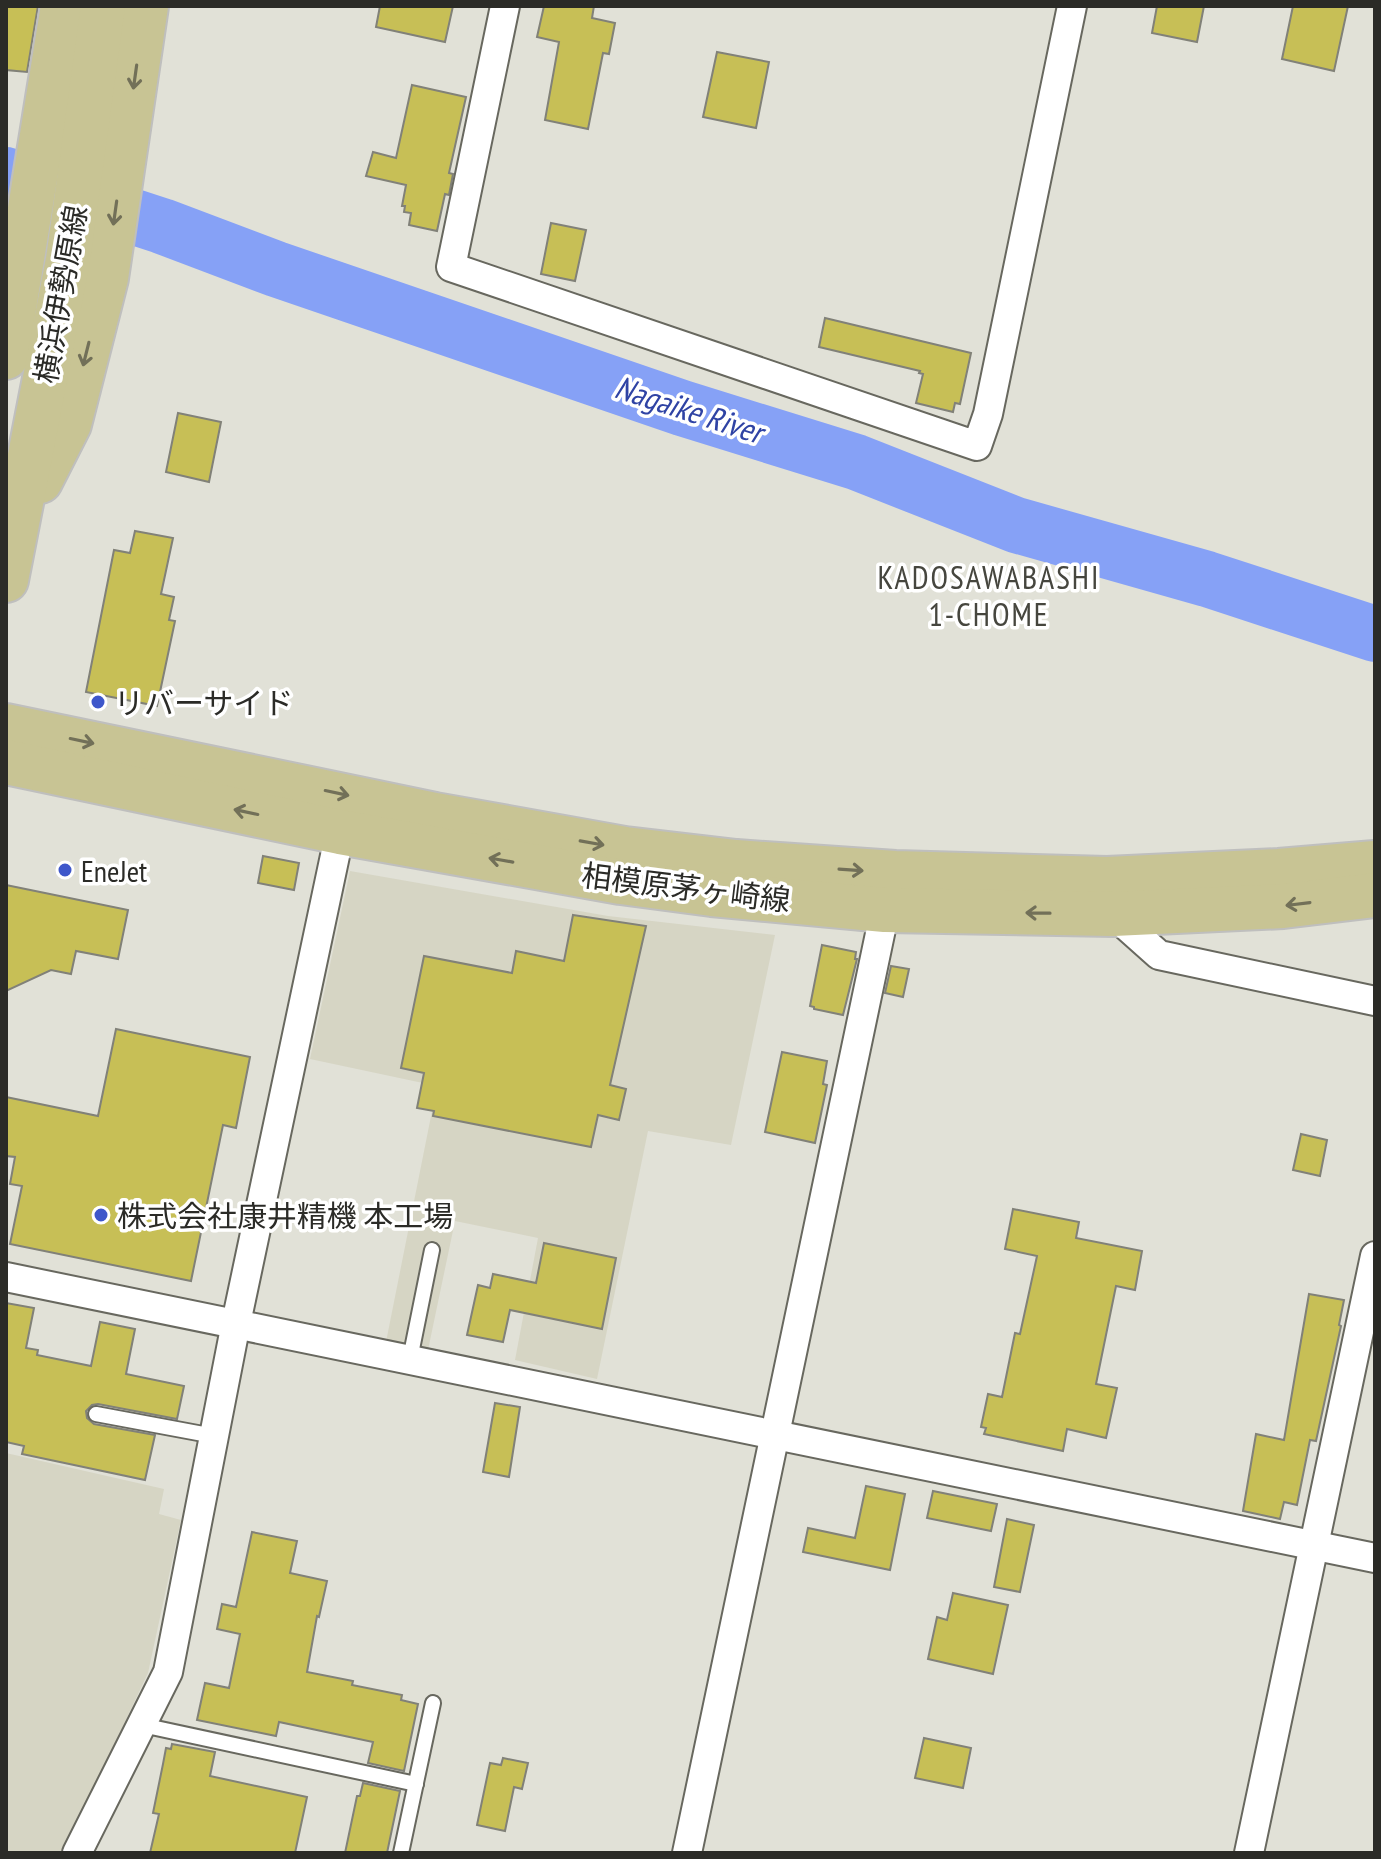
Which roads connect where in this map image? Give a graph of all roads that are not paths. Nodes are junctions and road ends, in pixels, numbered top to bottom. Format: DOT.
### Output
graph roads {
  1 [pos="63,6"];
  2 [pos="103,6"];
  3 [pos="146,6"];
  4 [pos="505,6"];
  5 [pos="1072,6"];
  6 [pos="87,269"];
  7 [pos="6,357"];
  8 [pos="11,513"];
  9 [pos="6,580"];
  10 [pos="6,726"];
  11 [pos="6,762"];
  12 [pos="340,832"];
  13 [pos="1375,863"];
  14 [pos="1375,895"];
  15 [pos="885,910"];
  16 [pos="1113,914"];
  17 [pos="1375,1001"];
  18 [pos="432,1250"];
  19 [pos="1375,1256"];
  20 [pos="6,1277"];
  21 [pos="236,1323"];
  22 [pos="410,1359"];
  23 [pos="96,1414"];
  24 [pos="775,1435"];
  25 [pos="214,1436"];
  26 [pos="1315,1545"];
  27 [pos="1375,1558"];
  28 [pos="433,1703"];
  29 [pos="142,1725"];
  30 [pos="416,1784"];
  31 [pos="77,1853"];
  32 [pos="401,1853"];
  33 [pos="687,1853"];
  34 [pos="1249,1853"];
  1 -- 7 [label="main road"];
  2 -- 6 [label="main road, 横浜伊勢原線"];
  3 -- 6 [label="main road, one-way"];
  4 -- 5 [label="street"];
  6 -- 8 [label="main road, 横浜伊勢原線"];
  8 -- 9 [label="main road, 横浜伊勢原線"];
  10 -- 13 [label="main road, 相模原茅ヶ崎線, one-way"];
  12 -- 11 [label="main road, 相模原茅ヶ崎線, one-way"];
  15 -- 12 [label="main road, 相模原茅ヶ崎線, one-way"];
  12 -- 21 [label="street"];
  14 -- 16 [label="main road, 相模原茅ヶ崎線, one-way"];
  16 -- 15 [label="main road, 相模原茅ヶ崎線, one-way"];
  15 -- 24 [label="street"];
  16 -- 17 [label="street"];
  18 -- 22 [label="lane"];
  19 -- 26 [label="street"];
  20 -- 21 [label="street"];
  21 -- 22 [label="street"];
  21 -- 25 [label="street"];
  22 -- 24 [label="street"];
  23 -- 25 [label="lane"];
  24 -- 26 [label="street"];
  24 -- 33 [label="street"];
  25 -- 29 [label="street"];
  26 -- 27 [label="street"];
  26 -- 34 [label="street"];
  28 -- 30 [label="lane"];
  29 -- 30 [label="lane"];
  29 -- 31 [label="street"];
  30 -- 32 [label="lane"];
}
